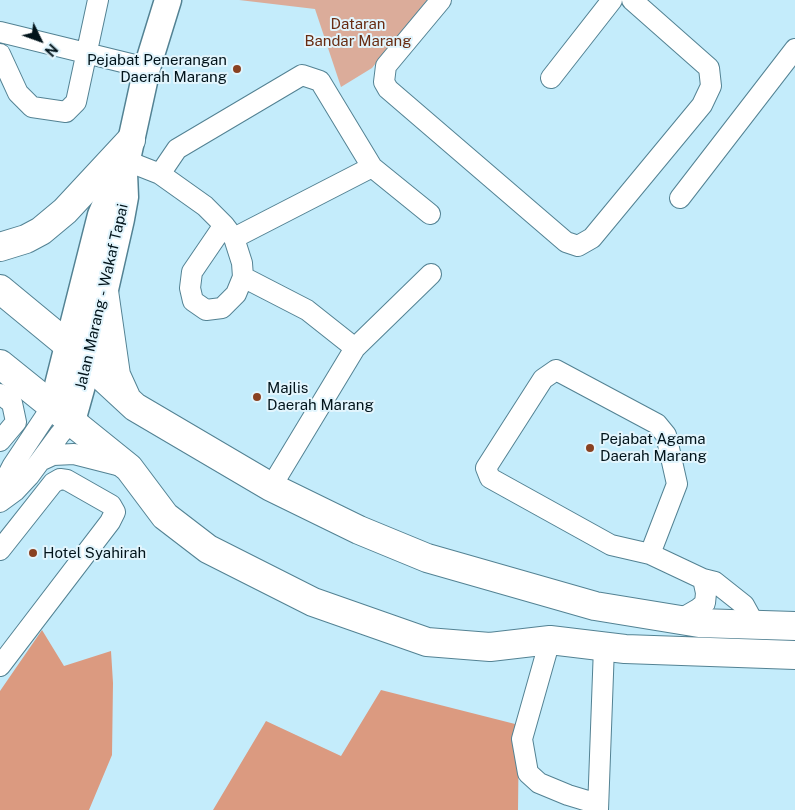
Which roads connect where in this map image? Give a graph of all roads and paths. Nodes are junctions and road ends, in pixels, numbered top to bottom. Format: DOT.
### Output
graph roads {
  1 [pos="98,0"];
  2 [pos="168,0"];
  3 [pos="441,0"];
  4 [pos="612,0"];
  5 [pos="632,0"];
  6 [pos="0,32"];
  7 [pos="795,49"];
  8 [pos="0,54"];
  9 [pos="87,54"];
  10 [pos="147,68"];
  11 [pos="551,78"];
  12 [pos="127,158"];
  13 [pos="372,167"];
  14 [pos="160,174"];
  15 [pos="680,198"];
  16 [pos="430,214"];
  17 [pos="229,232"];
  18 [pos="0,247"];
  19 [pos="431,274"];
  20 [pos="243,277"];
  21 [pos="0,289"];
  22 [pos="104,291"];
  23 [pos="355,348"];
  24 [pos="79,355"];
  25 [pos="0,364"];
  26 [pos="0,394"];
  27 [pos="135,407"];
  28 [pos="63,413"];
  29 [pos="0,442"];
  30 [pos="40,461"];
  31 [pos="129,468"];
  32 [pos="271,487"];
  33 [pos="1,501"];
  34 [pos="0,550"];
  35 [pos="650,554"];
  36 [pos="703,579"];
  37 [pos="679,620"];
  38 [pos="755,625"];
  39 [pos="795,626"];
  40 [pos="550,640"];
  41 [pos="604,646"];
  42 [pos="795,656"];
  43 [pos="0,666"];
  44 [pos="598,807"];
  1 -- 9 [label="street"];
  2 -- 10 [label="main road, Jalan Marang - Wakaf Tapai"];
  3 -- 5 [label="street"];
  4 -- 11 [label="street"];
  6 -- 9 [label="street"];
  7 -- 15 [label="street"];
  8 -- 9 [label="street"];
  9 -- 10 [label="street"];
  10 -- 12 [label="main road, Jalan Marang - Wakaf Tapai"];
  12 -- 14 [label="street"];
  12 -- 18 [label="highway"];
  12 -- 22 [label="main road, Jalan Marang - Wakaf Tapai"];
  12 -- 24 [label="main road, Jalan Marang - Wakaf Tapai"];
  13 -- 14 [label="street"];
  13 -- 16 [label="street"];
  13 -- 17 [label="street"];
  14 -- 17 [label="street"];
  17 -- 20 [label="street"];
  17 -- 20 [label="street"];
  19 -- 23 [label="street"];
  20 -- 23 [label="street"];
  21 -- 24 [label="highway"];
  22 -- 24 [label="main road, Jalan Marang - Wakaf Tapai"];
  22 -- 27 [label="highway"];
  23 -- 32 [label="street"];
  24 -- 27 [label="highway"];
  24 -- 28 [label="main road, Jalan Marang - Wakaf Tapai"];
  25 -- 28 [label="highway"];
  26 -- 29 [label="street"];
  27 -- 32 [label="highway"];
  28 -- 30 [label="street"];
  28 -- 31 [label="highway"];
  28 -- 33 [label="street"];
  30 -- 31 [label="street"];
  30 -- 33 [label="street"];
  31 -- 40 [label="highway"];
  32 -- 37 [label="highway"];
  34 -- 43 [label="street"];
  35 -- 35 [label="street"];
  35 -- 36 [label="street"];
  36 -- 37 [label="street"];
  36 -- 38 [label="street"];
  37 -- 38 [label="highway"];
  38 -- 39 [label="highway"];
  40 -- 41 [label="highway"];
  40 -- 44 [label="street"];
  41 -- 42 [label="highway"];
  41 -- 44 [label="street"];
}
